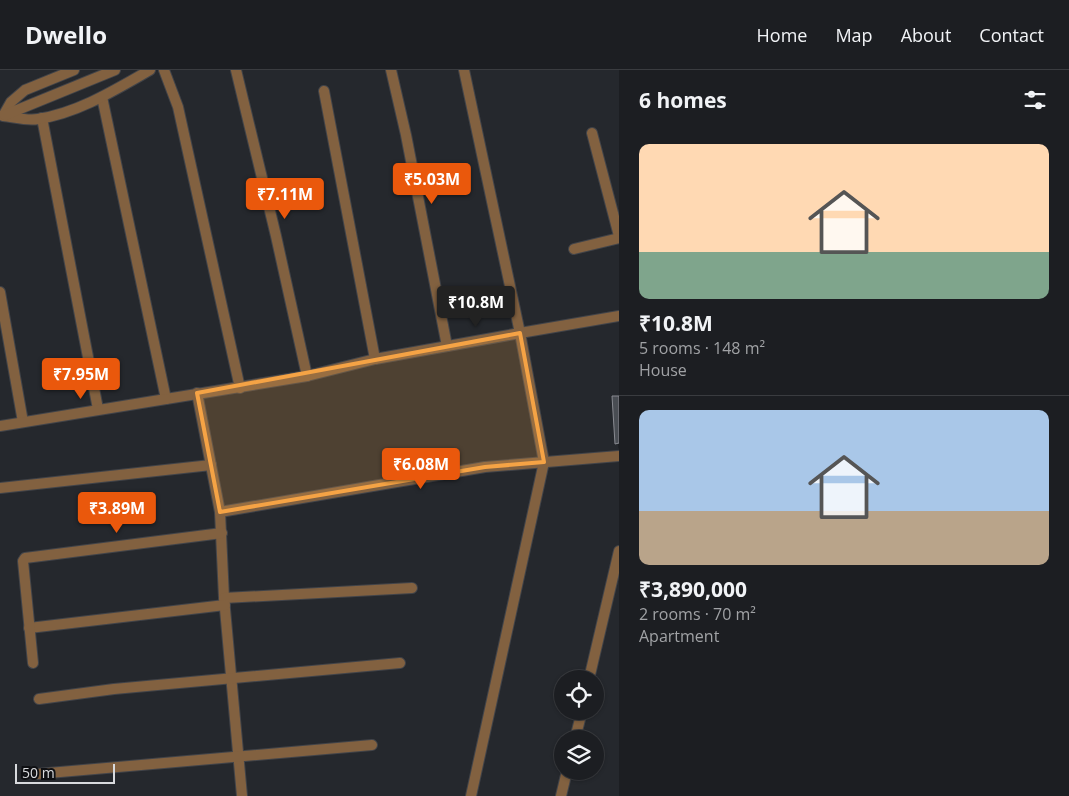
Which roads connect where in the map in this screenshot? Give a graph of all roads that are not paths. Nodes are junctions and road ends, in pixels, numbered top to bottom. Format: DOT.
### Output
graph roads {
  1 [pos="74,70"];
  2 [pos="115,70"];
  3 [pos="150,70"];
  4 [pos="164,70"];
  5 [pos="236,70"];
  6 [pos="391,70"];
  7 [pos="464,70"];
  8 [pos="324,91"];
  9 [pos="102,96"];
  10 [pos="2,116"];
  11 [pos="42,118"];
  12 [pos="592,133"];
  13 [pos="619,237"];
  14 [pos="574,249"];
  15 [pos="0,292"];
  16 [pos="619,316"];
  17 [pos="520,333"];
  18 [pos="447,346"];
  19 [pos="375,359"];
  20 [pos="307,376"];
  21 [pos="240,388"];
  22 [pos="197,393"];
  23 [pos="166,399"];
  24 [pos="98,409"];
  25 [pos="23,422"];
  26 [pos="0,426"];
  27 [pos="619,456"];
  28 [pos="544,462"];
  29 [pos="210,466"];
  30 [pos="0,488"];
  31 [pos="220,512"];
  32 [pos="222,533"];
  33 [pos="619,551"];
  34 [pos="412,588"];
  35 [pos="225,602"];
  36 [pos="29,628"];
  37 [pos="33,663"];
  38 [pos="400,663"];
  39 [pos="591,670"];
  40 [pos="231,678"];
  41 [pos="39,699"];
  42 [pos="372,745"];
  43 [pos="240,755"];
  44 [pos="37,774"];
  45 [pos="565,780"];
  46 [pos="242,796"];
  47 [pos="471,796"];
  48 [pos="561,796"];
  1 -- 10 [label="street"];
  2 -- 10 [label="street"];
  3 -- 9 [label="street"];
  4 -- 21 [label="street"];
  5 -- 20 [label="street"];
  6 -- 18 [label="street"];
  7 -- 17 [label="street"];
  8 -- 19 [label="street"];
  9 -- 11 [label="street"];
  9 -- 23 [label="street"];
  10 -- 11 [label="street"];
  11 -- 24 [label="street"];
  12 -- 13 [label="street"];
  13 -- 14 [label="street"];
  15 -- 25 [label="street"];
  16 -- 17 [label="street"];
  17 -- 18 [label="street"];
  17 -- 28 [label="street"];
  18 -- 19 [label="street"];
  19 -- 20 [label="street"];
  20 -- 21 [label="street"];
  21 -- 22 [label="street"];
  22 -- 23 [label="street"];
  22 -- 29 [label="street"];
  23 -- 24 [label="street"];
  24 -- 25 [label="street"];
  25 -- 26 [label="street"];
  27 -- 28 [label="street"];
  28 -- 31 [label="street"];
  28 -- 47 [label="street"];
  29 -- 30 [label="street"];
  29 -- 31 [label="street"];
  31 -- 32 [label="street"];
  32 -- 35 [label="street"];
  32 -- 36 [label="street"];
  33 -- 39 [label="street"];
  34 -- 35 [label="street"];
  35 -- 36 [label="street"];
  35 -- 40 [label="street"];
  36 -- 37 [label="street"];
  38 -- 40 [label="street"];
  40 -- 41 [label="street"];
  40 -- 43 [label="street"];
  42 -- 43 [label="street"];
  43 -- 44 [label="street"];
  43 -- 46 [label="street"];
  45 -- 48 [label="street"];
}
